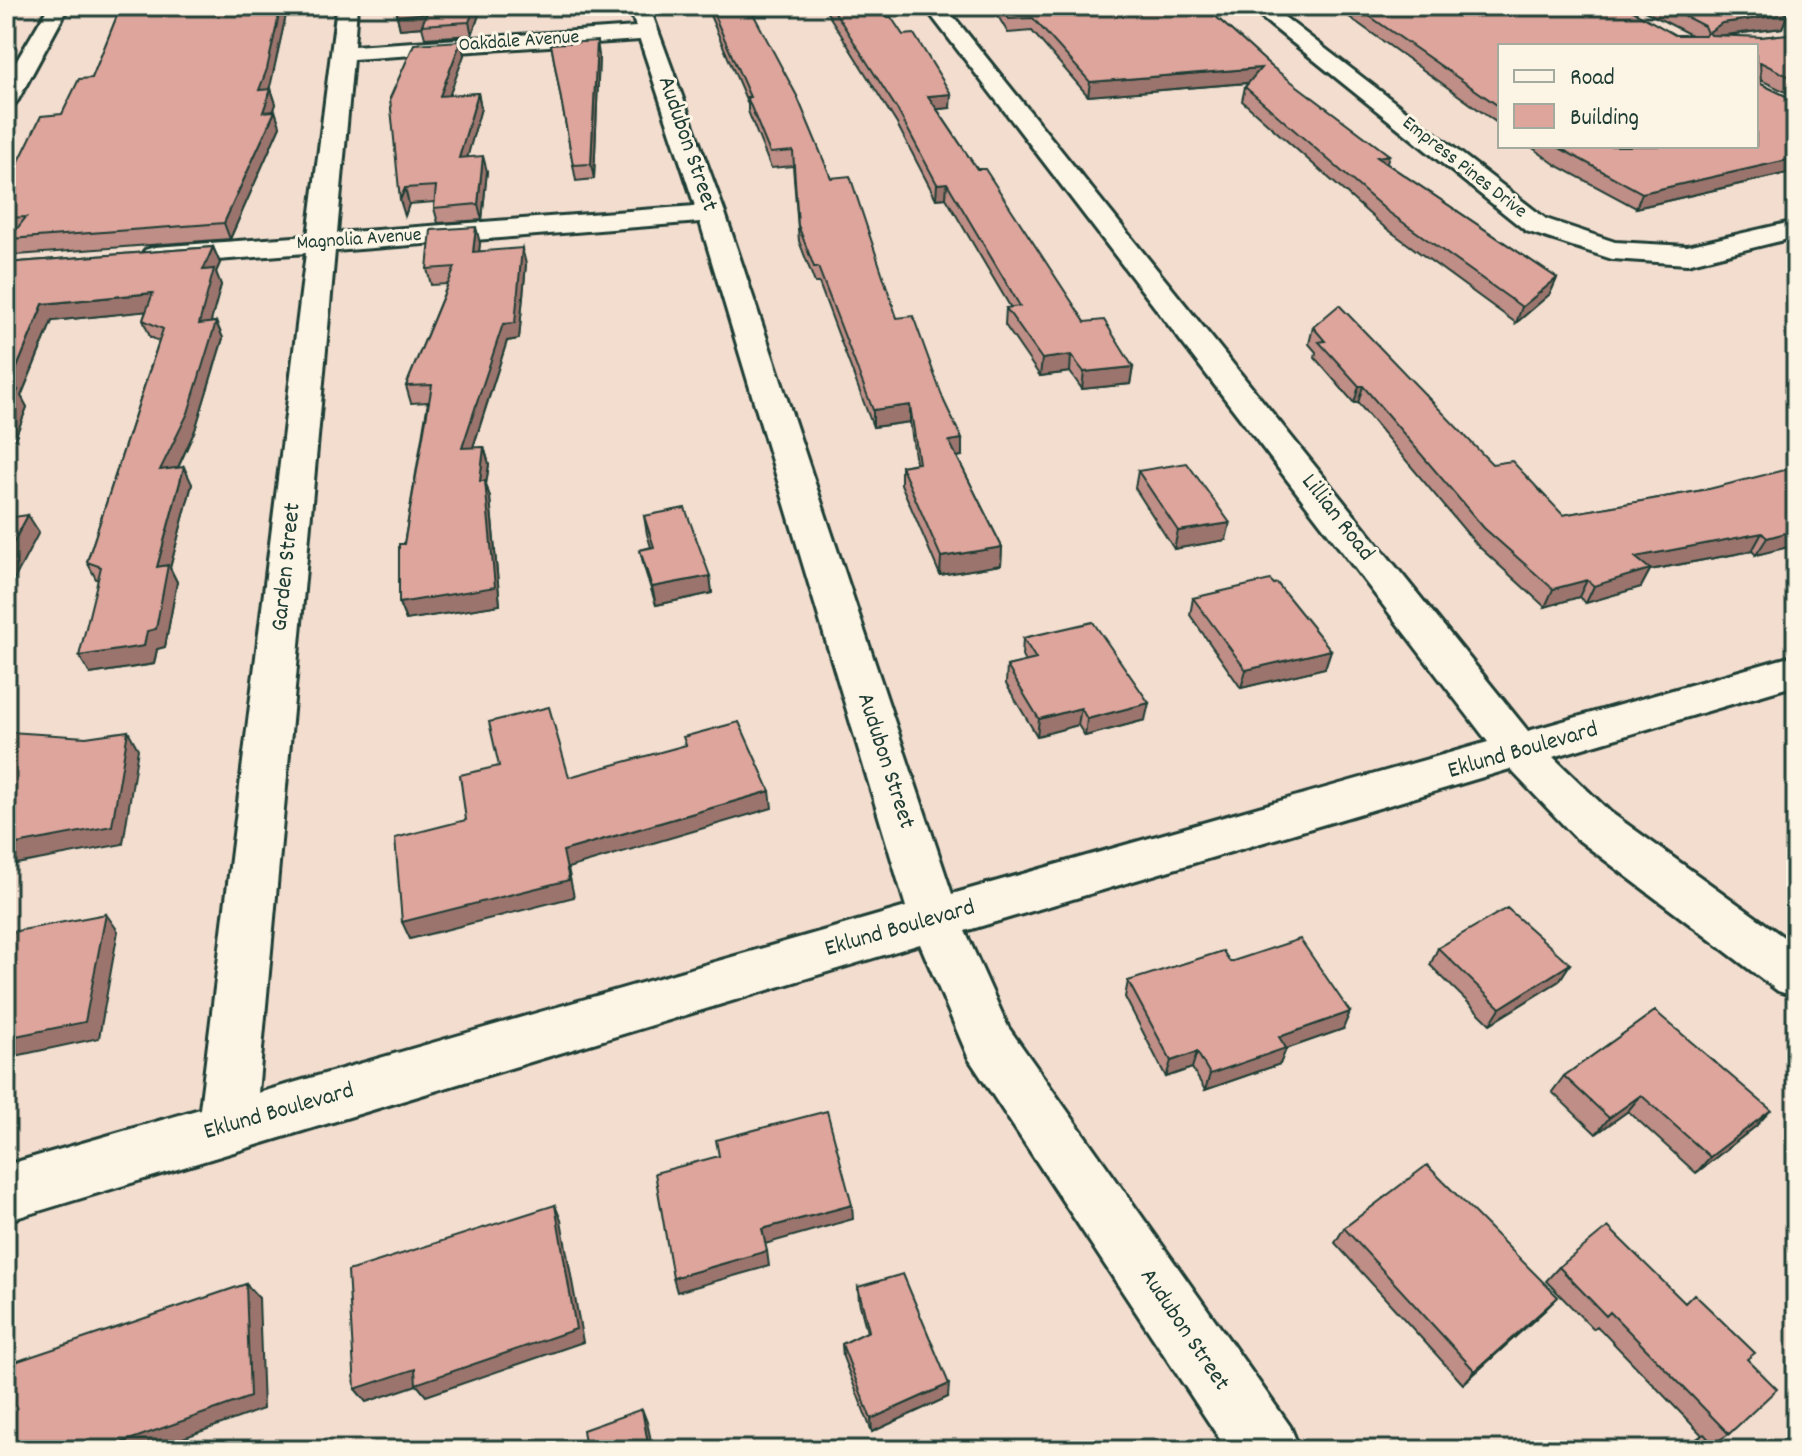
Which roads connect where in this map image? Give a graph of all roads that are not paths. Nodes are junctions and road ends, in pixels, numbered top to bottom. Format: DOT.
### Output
graph roads {
  1 [pos="59,6"];
  2 [pos="347,6"];
  3 [pos="934,6"];
  4 [pos="1257,6"];
  5 [pos="644,20"];
  6 [pos="342,53"];
  7 [pos="14,73"];
  8 [pos="6,100"];
  9 [pos="711,213"];
  10 [pos="1796,229"];
  11 [pos="322,243"];
  12 [pos="132,258"];
  13 [pos="1796,670"];
  14 [pos="1520,752"];
  15 [pos="935,919"];
  16 [pos="1796,975"];
  17 [pos="226,1127"];
  18 [pos="6,1193"];
  19 [pos="1266,1450"];
  1 -- 7 [label="street"];
  2 -- 6 [label="street, Garden Street"];
  3 -- 14 [label="street, Lillian Road"];
  4 -- 10 [label="street, Empress Pines Drive"];
  5 -- 6 [label="street, Oakdale Avenue"];
  5 -- 9 [label="street, Audubon Street"];
  6 -- 11 [label="street, Garden Street"];
  7 -- 8 [label="street"];
  9 -- 11 [label="street, Magnolia Avenue"];
  9 -- 15 [label="street, Audubon Street"];
  11 -- 12 [label="street, Magnolia Avenue"];
  11 -- 17 [label="street, Garden Street"];
  13 -- 14 [label="street, Eklund Boulevard"];
  14 -- 15 [label="street, Eklund Boulevard"];
  14 -- 16 [label="street, Lillian Road"];
  15 -- 17 [label="street, Eklund Boulevard"];
  15 -- 19 [label="street, Audubon Street"];
  17 -- 18 [label="street, Eklund Boulevard"];
}
